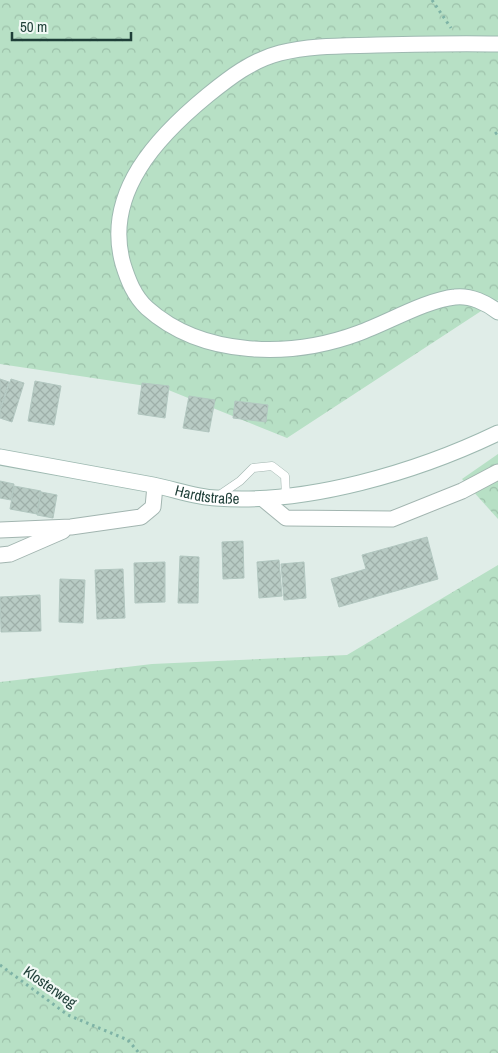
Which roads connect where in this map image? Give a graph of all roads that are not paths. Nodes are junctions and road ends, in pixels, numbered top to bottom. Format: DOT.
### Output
graph roads {
  1 [pos="498,44"];
  2 [pos="498,312"];
  3 [pos="498,434"];
  4 [pos="0,457"];
  5 [pos="498,472"];
  6 [pos="155,486"];
  7 [pos="286,497"];
  8 [pos="214,498"];
  9 [pos="263,499"];
  10 [pos="71,527"];
  11 [pos="0,530"];
  12 [pos="0,555"];
  1 -- 2 [label="main road"];
  3 -- 7 [label="main road, Hardtstraße"];
  4 -- 6 [label="main road, Hardtstraße"];
  5 -- 9 [label="main road"];
  6 -- 8 [label="main road, Hardtstraße"];
  6 -- 10 [label="main road"];
  7 -- 8 [label="lane"];
  7 -- 9 [label="main road, Hardtstraße"];
  8 -- 9 [label="main road, Hardtstraße"];
  10 -- 11 [label="main road"];
  10 -- 12 [label="main road"];
}
